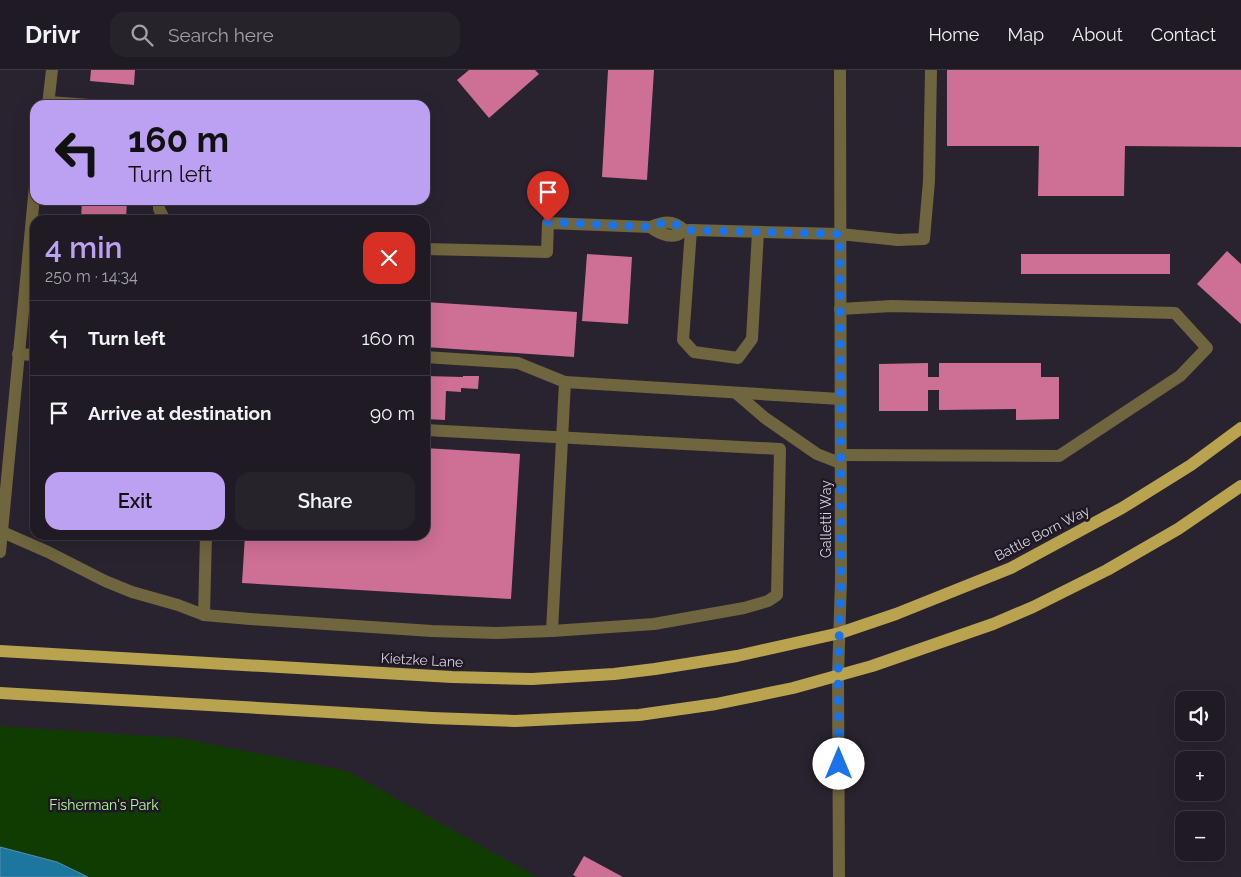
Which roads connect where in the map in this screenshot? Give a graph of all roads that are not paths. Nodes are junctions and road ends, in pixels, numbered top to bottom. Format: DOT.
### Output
graph roads {
  1 [pos="52,70"];
  2 [pos="840,70"];
  3 [pos="931,70"];
  4 [pos="49,100"];
  5 [pos="687,230"];
  6 [pos="758,232"];
  7 [pos="840,234"];
  8 [pos="30,235"];
  9 [pos="430,249"];
  10 [pos="840,309"];
  11 [pos="18,354"];
  12 [pos="30,354"];
  13 [pos="430,356"];
  14 [pos="565,382"];
  15 [pos="736,393"];
  16 [pos="840,399"];
  17 [pos="1241,428"];
  18 [pos="430,430"];
  19 [pos="562,437"];
  20 [pos="841,459"];
  21 [pos="1241,486"];
  22 [pos="1,531"];
  23 [pos="206,540"];
  24 [pos="0,552"];
  25 [pos="204,614"];
  26 [pos="552,631"];
  27 [pos="840,633"];
  28 [pos="0,651"];
  29 [pos="838,675"];
  30 [pos="0,693"];
  31 [pos="839,877"];
  1 -- 4 [label="street"];
  2 -- 7 [label="street, Galletti Way"];
  3 -- 7 [label="street"];
  5 -- 6 [label="street"];
  5 -- 6 [label="street"];
  5 -- 9 [label="street"];
  6 -- 7 [label="street"];
  7 -- 10 [label="street, Galletti Way"];
  8 -- 11 [label="street"];
  10 -- 16 [label="street, Galletti Way"];
  10 -- 20 [label="street"];
  11 -- 12 [label="street"];
  11 -- 22 [label="street"];
  13 -- 14 [label="street"];
  14 -- 15 [label="street"];
  14 -- 19 [label="street"];
  15 -- 16 [label="street"];
  15 -- 20 [label="street"];
  16 -- 20 [label="street, Galletti Way"];
  17 -- 27 [label="main road, Battle Born Way"];
  18 -- 19 [label="street"];
  19 -- 26 [label="street"];
  19 -- 26 [label="street"];
  20 -- 27 [label="street, Galletti Way"];
  21 -- 29 [label="main road"];
  22 -- 24 [label="street"];
  22 -- 25 [label="street"];
  23 -- 25 [label="street"];
  25 -- 26 [label="street"];
  27 -- 28 [label="main road, Kietzke Lane"];
  27 -- 29 [label="street, Galletti Way"];
  29 -- 30 [label="main road"];
  29 -- 31 [label="street, Galletti Way"];
}
